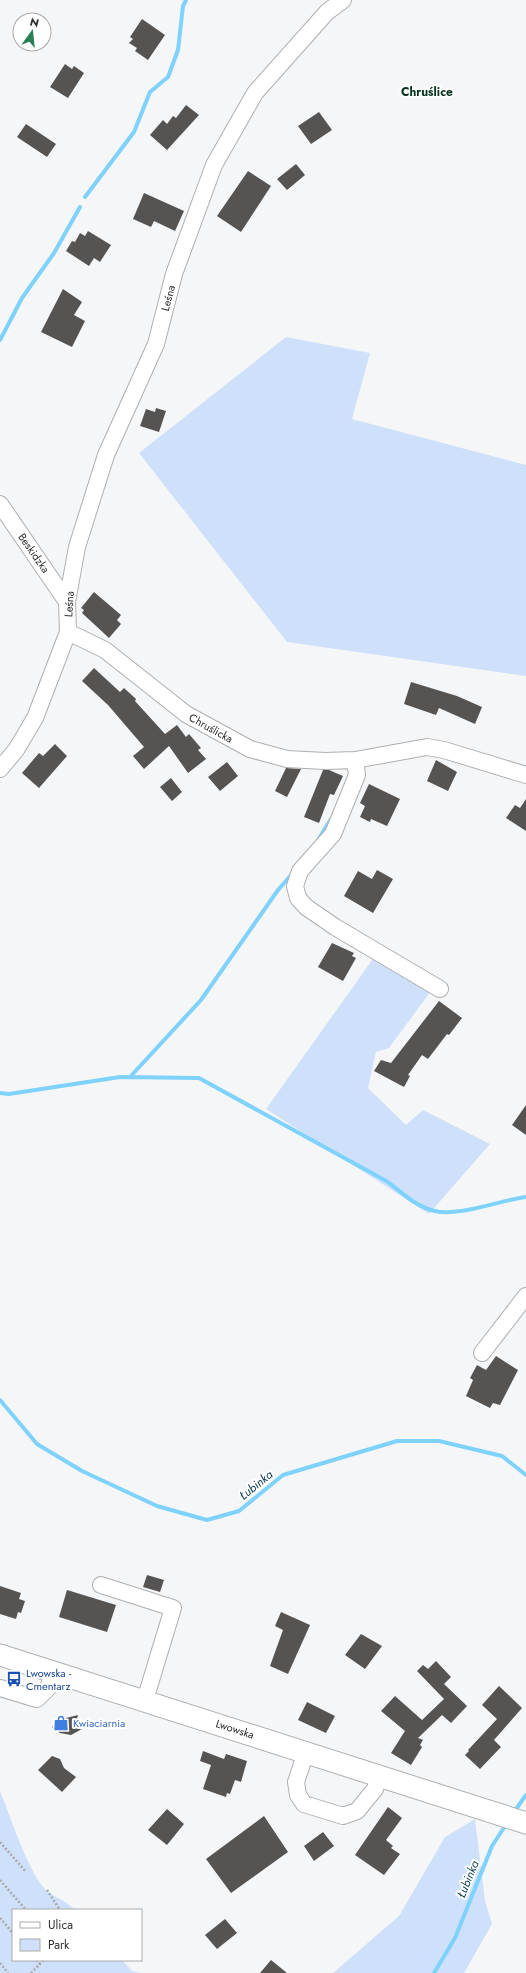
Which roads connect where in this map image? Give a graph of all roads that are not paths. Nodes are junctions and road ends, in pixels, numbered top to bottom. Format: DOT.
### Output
graph roads {
  1 [pos="343,0"];
  2 [pos="0,504"];
  3 [pos="67,602"];
  4 [pos="68,632"];
  5 [pos="355,760"];
  6 [pos="0,769"];
  7 [pos="526,775"];
  8 [pos="440,989"];
  9 [pos="526,1296"];
  10 [pos="482,1353"];
  11 [pos="101,1585"];
  12 [pos="0,1655"];
  13 [pos="54,1672"];
  14 [pos="0,1688"];
  15 [pos="144,1700"];
  16 [pos="306,1752"];
  17 [pos="379,1776"];
  18 [pos="526,1823"];
  1 -- 3 [label="street, Leśna"];
  2 -- 3 [label="street, Beskidzka"];
  3 -- 4 [label="street, Leśna"];
  4 -- 5 [label="street, Chruślicka"];
  4 -- 6 [label="street"];
  5 -- 7 [label="street, Chruślicka"];
  5 -- 8 [label="street"];
  9 -- 10 [label="street"];
  11 -- 15 [label="street"];
  12 -- 13 [label="main road, Lwowska"];
  13 -- 14 [label="street"];
  13 -- 15 [label="main road, Lwowska"];
  15 -- 16 [label="main road, Lwowska"];
  16 -- 17 [label="main road, Lwowska"];
  16 -- 17 [label="street"];
  17 -- 18 [label="main road, Lwowska"];
}
